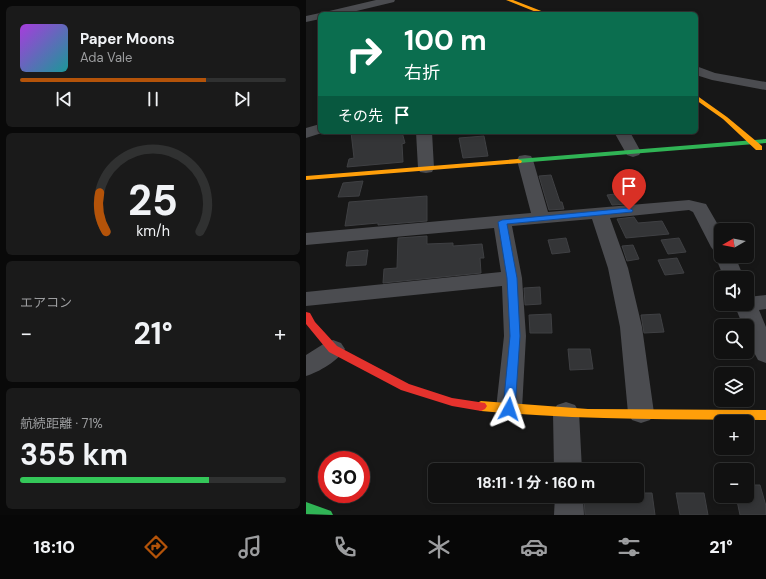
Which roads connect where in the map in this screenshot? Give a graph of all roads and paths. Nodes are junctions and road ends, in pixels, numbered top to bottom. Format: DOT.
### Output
graph roads {
  1 [pos="390,0"];
  2 [pos="508,0"];
  3 [pos="378,3"];
  4 [pos="338,12"];
  5 [pos="385,12"];
  6 [pos="541,12"];
  7 [pos="318,16"];
  8 [pos="306,19"];
  9 [pos="698,71"];
  10 [pos="766,86"];
  11 [pos="698,99"];
  12 [pos="318,130"];
  13 [pos="306,133"];
  14 [pos="424,134"];
  15 [pos="623,134"];
  16 [pos="766,140"];
  17 [pos="753,142"];
  18 [pos="633,152"];
  19 [pos="766,155"];
  20 [pos="525,160"];
  21 [pos="426,168"];
  22 [pos="306,178"];
  23 [pos="599,213"];
  24 [pos="541,218"];
  25 [pos="502,222"];
  26 [pos="714,234"];
  27 [pos="306,239"];
  28 [pos="512,278"];
  29 [pos="306,299"];
  30 [pos="766,302"];
  31 [pos="754,303"];
  32 [pos="749,311"];
  33 [pos="306,315"];
  34 [pos="333,349"];
  35 [pos="766,354"];
  36 [pos="306,367"];
  37 [pos="509,409"];
  38 [pos="566,412"];
  39 [pos="641,413"];
  40 [pos="766,415"];
  41 [pos="568,463"];
  42 [pos="568,503"];
  43 [pos="306,508"];
  44 [pos="326,515"];
  45 [pos="569,515"];
  1 -- 3 [label="street"];
  2 -- 6 [label="street"];
  3 -- 4 [label="street"];
  3 -- 5 [label="street"];
  7 -- 8 [label="street"];
  9 -- 10 [label="street"];
  11 -- 17 [label="street"];
  12 -- 13 [label="street"];
  14 -- 21 [label="street"];
  15 -- 18 [label="street"];
  16 -- 17 [label="street"];
  17 -- 18 [label="street"];
  17 -- 19 [label="street"];
  18 -- 20 [label="street"];
  20 -- 21 [label="street"];
  20 -- 24 [label="street"];
  21 -- 22 [label="street"];
  23 -- 24 [label="street"];
  23 -- 26 [label="street"];
  23 -- 39 [label="street"];
  24 -- 25 [label="street"];
  25 -- 27 [label="street"];
  25 -- 28 [label="street"];
  28 -- 29 [label="street"];
  28 -- 37 [label="street"];
  30 -- 31 [label="street"];
  32 -- 35 [label="street"];
  33 -- 34 [label="street"];
  34 -- 36 [label="street"];
  34 -- 37 [label="street"];
  37 -- 38 [label="street"];
  38 -- 39 [label="street"];
  38 -- 41 [label="street"];
  39 -- 40 [label="street"];
  42 -- 45 [label="street"];
  43 -- 44 [label="street"];
}
